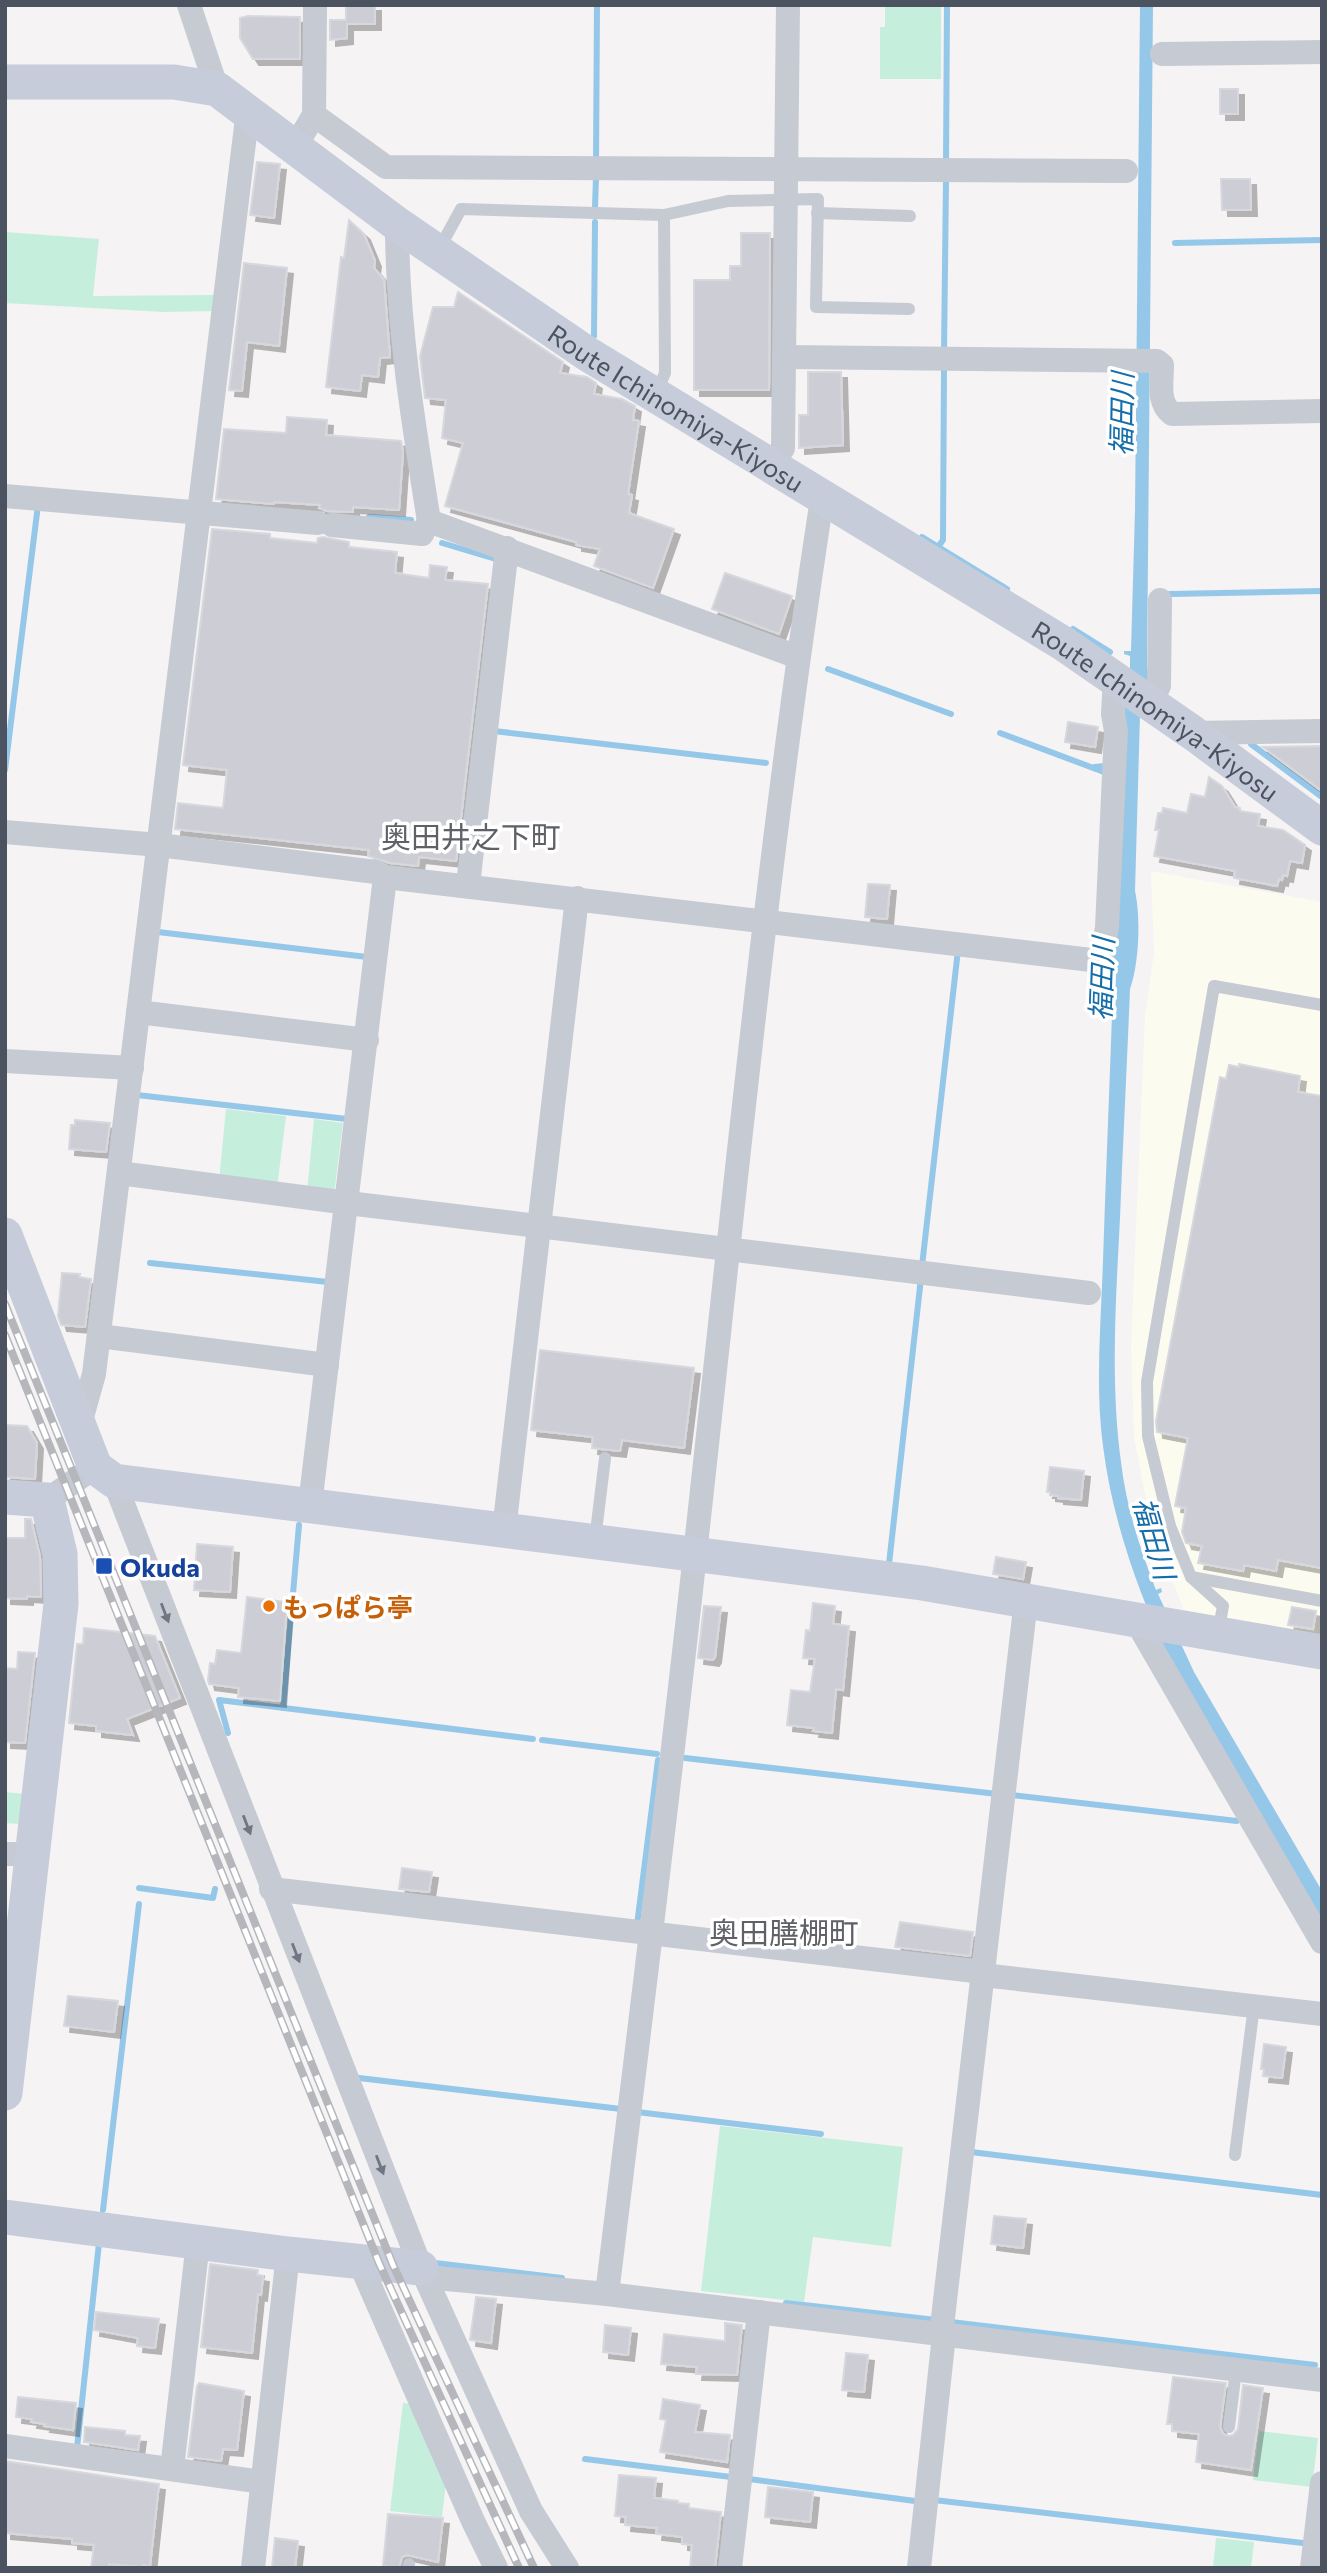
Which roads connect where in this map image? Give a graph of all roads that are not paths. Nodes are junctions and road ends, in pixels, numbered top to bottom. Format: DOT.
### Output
graph roads {
  1 [pos="190,5"];
  2 [pos="314,5"];
  3 [pos="788,5"];
  4 [pos="1322,52"];
  5 [pos="1163,54"];
  6 [pos="5,82"];
  7 [pos="217,89"];
  8 [pos="247,110"];
  9 [pos="314,115"];
  10 [pos="295,146"];
  11 [pos="786,170"];
  12 [pos="1126,171"];
  13 [pos="786,200"];
  14 [pos="817,213"];
  15 [pos="664,215"];
  16 [pos="910,216"];
  17 [pos="397,224"];
  18 [pos="438,252"];
  19 [pos="909,309"];
  20 [pos="785,357"];
  21 [pos="655,395"];
  22 [pos="1322,411"];
  23 [pos="771,466"];
  24 [pos="5,496"];
  25 [pos="822,499"];
  26 [pos="199,512"];
  27 [pos="429,521"];
  28 [pos="507,548"];
  29 [pos="1160,600"];
  30 [pos="798,657"];
  31 [pos="1135,693"];
  32 [pos="1322,730"];
  33 [pos="1193,733"];
  34 [pos="1322,828"];
  35 [pos="5,832"];
  36 [pos="159,845"];
  37 [pos="385,877"];
  38 [pos="468,885"];
  39 [pos="577,898"];
  40 [pos="766,921"];
  41 [pos="1322,1005"];
  42 [pos="138,1012"];
  43 [pos="367,1040"];
  44 [pos="5,1061"];
  45 [pos="132,1068"];
  46 [pos="119,1173"];
  47 [pos="348,1203"];
  48 [pos="539,1226"];
  49 [pos="5,1235"];
  50 [pos="727,1249"];
  51 [pos="1089,1293"];
  52 [pos="99,1336"];
  53 [pos="327,1365"];
  54 [pos="80,1424"];
  55 [pos="605,1458"];
  56 [pos="104,1474"];
  57 [pos="5,1497"];
  58 [pos="47,1500"];
  59 [pos="310,1505"];
  60 [pos="504,1530"];
  61 [pos="595,1541"];
  62 [pos="695,1553"];
  63 [pos="1191,1577"];
  64 [pos="1026,1600"];
  65 [pos="1322,1601"];
  66 [pos="1138,1619"];
  67 [pos="1201,1630"];
  68 [pos="1322,1652"];
  69 [pos="19,1854"];
  70 [pos="271,1889"];
  71 [pos="651,1933"];
  72 [pos="1322,1942"];
  73 [pos="983,1973"];
  74 [pos="1254,2006"];
  75 [pos="1322,2014"];
  76 [pos="5,2093"];
  77 [pos="1235,2155"];
  78 [pos="5,2217"];
  79 [pos="198,2242"];
  80 [pos="288,2254"];
  81 [pos="359,2261"];
  82 [pos="423,2272"];
  83 [pos="607,2294"];
  84 [pos="759,2312"];
  85 [pos="943,2335"];
  86 [pos="1236,2370"];
  87 [pos="1322,2380"];
  88 [pos="1229,2427"];
  89 [pos="5,2446"];
  90 [pos="173,2469"];
  91 [pos="262,2482"];
  92 [pos="1322,2483"];
  93 [pos="253,2568"];
  94 [pos="496,2568"];
  95 [pos="567,2568"];
  96 [pos="730,2568"];
  97 [pos="919,2568"];
  98 [pos="1312,2568"];
  1 -- 7 [label="street"];
  2 -- 9 [label="street"];
  3 -- 11 [label="street"];
  4 -- 5 [label="street"];
  6 -- 7 [label="street, Route Ichinomiya-Kiyosu"];
  7 -- 8 [label="street, Route Ichinomiya-Kiyosu"];
  8 -- 10 [label="street, Route Ichinomiya-Kiyosu"];
  8 -- 26 [label="street"];
  9 -- 10 [label="street"];
  9 -- 11 [label="street"];
  10 -- 17 [label="street, Route Ichinomiya-Kiyosu"];
  11 -- 12 [label="street"];
  11 -- 13 [label="street"];
  13 -- 14 [label="lane"];
  13 -- 15 [label="lane"];
  13 -- 20 [label="street"];
  14 -- 16 [label="lane"];
  14 -- 19 [label="lane"];
  15 -- 18 [label="lane"];
  15 -- 21 [label="lane"];
  17 -- 18 [label="street, Route Ichinomiya-Kiyosu"];
  17 -- 27 [label="street"];
  18 -- 21 [label="street, Route Ichinomiya-Kiyosu"];
  20 -- 22 [label="street"];
  20 -- 23 [label="street"];
  21 -- 23 [label="street, Route Ichinomiya-Kiyosu"];
  23 -- 25 [label="street, Route Ichinomiya-Kiyosu"];
  24 -- 26 [label="street"];
  25 -- 30 [label="street"];
  25 -- 31 [label="street, Route Ichinomiya-Kiyosu"];
  26 -- 27 [label="street"];
  26 -- 36 [label="street"];
  27 -- 28 [label="street"];
  28 -- 30 [label="street"];
  28 -- 38 [label="street"];
  29 -- 31 [label="street"];
  30 -- 40 [label="street"];
  31 -- 33 [label="street, Route Ichinomiya-Kiyosu"];
  31 -- 40 [label="street"];
  32 -- 33 [label="street"];
  33 -- 34 [label="street, Route Ichinomiya-Kiyosu"];
  35 -- 36 [label="street"];
  36 -- 37 [label="street"];
  36 -- 42 [label="street"];
  37 -- 38 [label="street"];
  37 -- 43 [label="street"];
  38 -- 39 [label="street"];
  39 -- 40 [label="street"];
  39 -- 48 [label="street"];
  40 -- 50 [label="street"];
  41 -- 63 [label="lane"];
  42 -- 43 [label="street"];
  42 -- 45 [label="street"];
  43 -- 47 [label="street"];
  44 -- 45 [label="street"];
  45 -- 46 [label="street"];
  46 -- 47 [label="street"];
  46 -- 52 [label="street"];
  47 -- 48 [label="street"];
  47 -- 53 [label="street"];
  48 -- 50 [label="street"];
  48 -- 60 [label="street"];
  49 -- 54 [label="street"];
  50 -- 51 [label="street"];
  50 -- 62 [label="street"];
  52 -- 53 [label="street"];
  52 -- 54 [label="street"];
  53 -- 59 [label="street"];
  54 -- 56 [label="street"];
  55 -- 61 [label="lane"];
  56 -- 58 [label="street"];
  56 -- 59 [label="street"];
  56 -- 70 [label="street, one-way"];
  57 -- 58 [label="street"];
  58 -- 69 [label="street"];
  59 -- 60 [label="street"];
  60 -- 61 [label="street"];
  61 -- 62 [label="street"];
  62 -- 64 [label="street"];
  62 -- 71 [label="street"];
  63 -- 65 [label="lane"];
  63 -- 67 [label="lane"];
  64 -- 66 [label="street"];
  64 -- 73 [label="street"];
  66 -- 67 [label="street"];
  66 -- 72 [label="street"];
  67 -- 68 [label="street"];
  69 -- 76 [label="street"];
  70 -- 71 [label="street"];
  70 -- 82 [label="street, one-way"];
  71 -- 73 [label="street"];
  71 -- 83 [label="street"];
  73 -- 74 [label="street"];
  73 -- 85 [label="street"];
  74 -- 75 [label="street"];
  74 -- 77 [label="lane"];
  78 -- 79 [label="street"];
  79 -- 80 [label="street"];
  79 -- 90 [label="street"];
  80 -- 81 [label="street"];
  80 -- 91 [label="street"];
  81 -- 82 [label="street"];
  81 -- 94 [label="street"];
  82 -- 83 [label="street"];
  82 -- 95 [label="street"];
  83 -- 84 [label="street"];
  84 -- 85 [label="street"];
  84 -- 96 [label="street"];
  85 -- 86 [label="street"];
  85 -- 97 [label="street"];
  86 -- 87 [label="street"];
  86 -- 88 [label="lane"];
  89 -- 90 [label="street"];
  90 -- 91 [label="street"];
  91 -- 93 [label="street"];
  92 -- 98 [label="street"];
}
